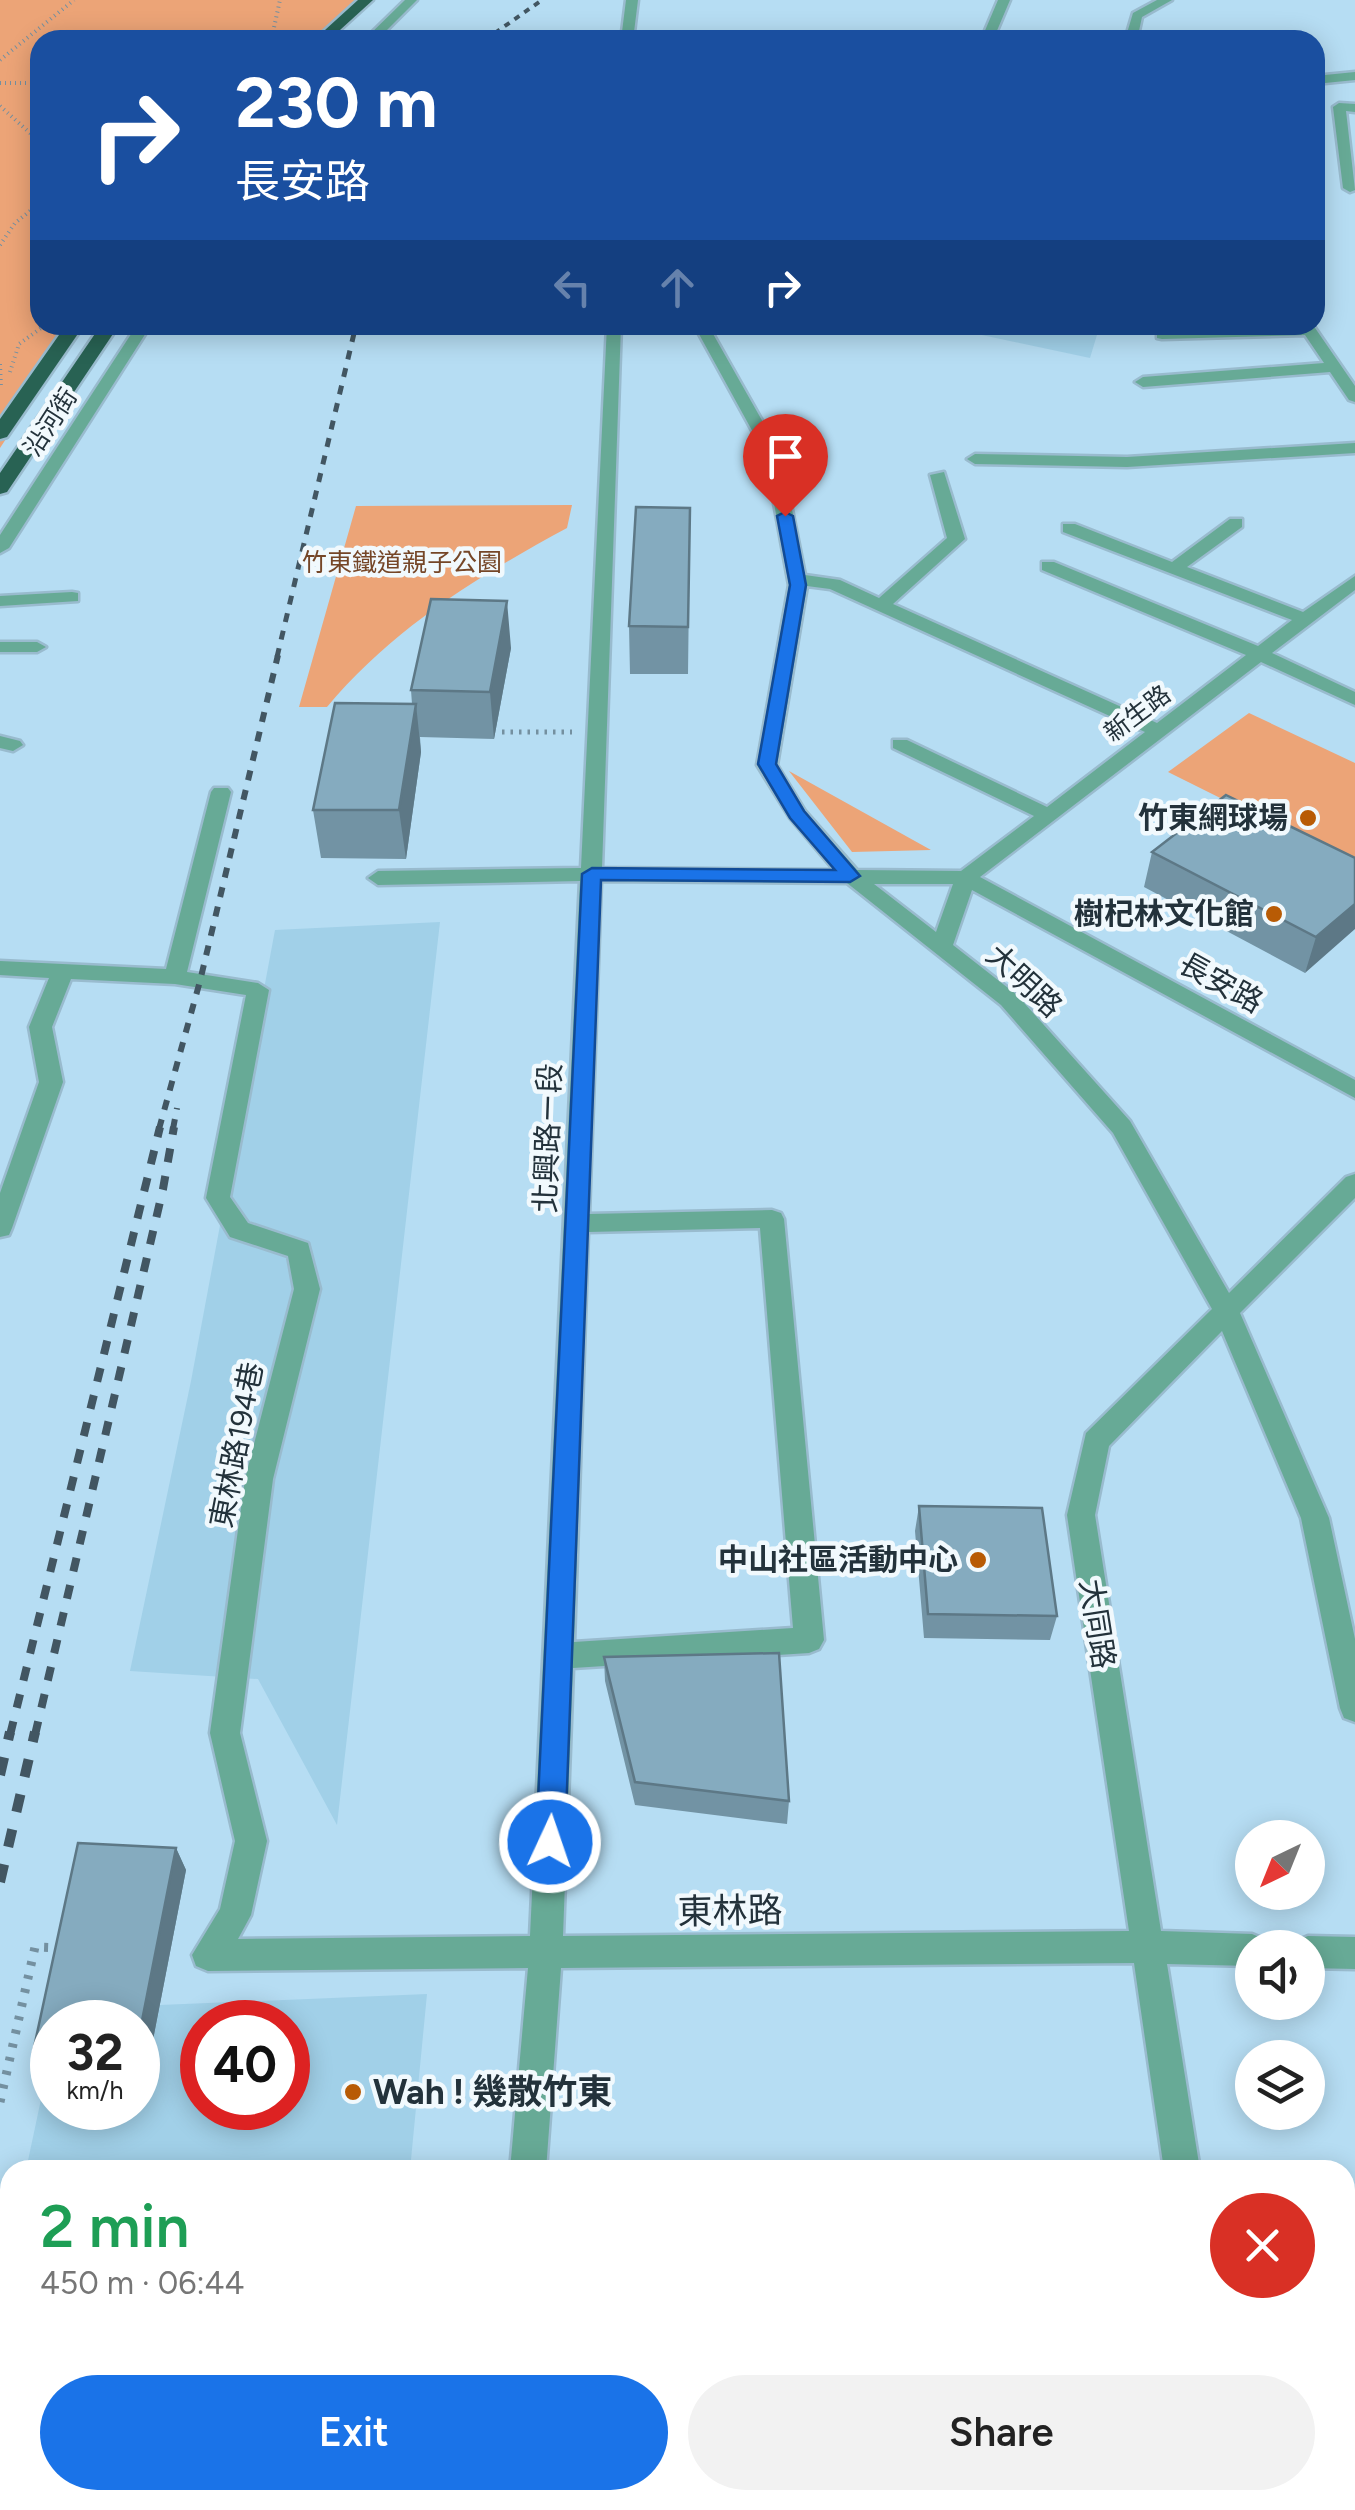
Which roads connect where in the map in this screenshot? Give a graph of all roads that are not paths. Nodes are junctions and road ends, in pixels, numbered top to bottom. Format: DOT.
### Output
graph roads {
  1 [pos="366,0"];
  2 [pos="389,0"];
  3 [pos="410,0"];
  4 [pos="1004,0"];
  5 [pos="1166,0"];
  6 [pos="632,2"];
  7 [pos="332,30"];
  8 [pos="355,30"];
  9 [pos="380,30"];
  10 [pos="628,30"];
  11 [pos="642,30"];
  12 [pos="990,30"];
  13 [pos="1134,30"];
  14 [pos="1355,76"];
  15 [pos="1325,79"];
  16 [pos="1355,108"];
  17 [pos="1350,188"];
  18 [pos="68,335"];
  19 [pos="103,335"];
  20 [pos="138,335"];
  21 [pos="614,335"];
  22 [pos="707,335"];
  23 [pos="1313,335"];
  24 [pos="1336,367"];
  25 [pos="1143,382"];
  26 [pos="1355,397"];
  27 [pos="0,434"];
  28 [pos="1355,448"];
  29 [pos="975,459"];
  30 [pos="938,474"];
  31 [pos="0,488"];
  32 [pos="1236,523"];
  33 [pos="1068,528"];
  34 [pos="0,548"];
  35 [pos="1048,566"];
  36 [pos="1176,568"];
  37 [pos="796,579"];
  38 [pos="1355,582"];
  39 [pos="72,597"];
  40 [pos="0,601"];
  41 [pos="881,605"];
  42 [pos="1306,619"];
  43 [pos="0,646"];
  44 [pos="38,648"];
  45 [pos="1260,654"];
  46 [pos="1355,699"];
  47 [pos="1160,730"];
  48 [pos="900,744"];
  49 [pos="221,792"];
  50 [pos="1048,815"];
  51 [pos="592,874"];
  52 [pos="850,876"];
  53 [pos="378,878"];
  54 [pos="966,878"];
  55 [pos="942,947"];
  56 [pos="0,968"];
  57 [pos="62,974"];
  58 [pos="175,977"];
  59 [pos="1355,1090"];
  60 [pos="1355,1183"];
  61 [pos="578,1223"];
  62 [pos="0,1228"];
  63 [pos="1227,1312"];
  64 [pos="559,1656"];
  65 [pos="1355,1708"];
  66 [pos="1146,1947"];
  67 [pos="1235,1950"];
  68 [pos="1325,1952"];
  69 [pos="546,1953"];
  70 [pos="1355,1953"];
  71 [pos="208,1956"];
  72 [pos="529,2160"];
  73 [pos="1180,2160"];
  1 -- 7 [label="highway"];
  2 -- 8 [label="highway"];
  3 -- 9 [label="street"];
  4 -- 12 [label="street"];
  5 -- 13 [label="street"];
  6 -- 10 [label="street"];
  6 -- 11 [label="street"];
  14 -- 15 [label="street"];
  16 -- 17 [label="street"];
  18 -- 27 [label="highway"];
  19 -- 31 [label="highway"];
  20 -- 34 [label="street, 沿河街"];
  21 -- 51 [label="street, 北興路ㄧ段"];
  22 -- 37 [label="street, 大明路"];
  23 -- 24 [label="street"];
  24 -- 25 [label="street"];
  24 -- 26 [label="street"];
  28 -- 29 [label="street"];
  30 -- 41 [label="street"];
  32 -- 36 [label="street"];
  33 -- 36 [label="street"];
  35 -- 45 [label="street"];
  36 -- 42 [label="street"];
  37 -- 41 [label="street"];
  37 -- 52 [label="street, 大明路"];
  38 -- 42 [label="street, 新生路"];
  39 -- 40 [label="street"];
  41 -- 47 [label="street"];
  42 -- 45 [label="street, 新生路"];
  43 -- 44 [label="street"];
  45 -- 46 [label="street"];
  45 -- 47 [label="street, 新生路"];
  47 -- 50 [label="street, 新生路"];
  48 -- 50 [label="street"];
  49 -- 58 [label="street"];
  50 -- 54 [label="street, 新生路"];
  51 -- 52 [label="street, 長安路"];
  51 -- 53 [label="street, 長安路"];
  51 -- 61 [label="street, 北興路ㄧ段"];
  52 -- 54 [label="street, 長安路"];
  52 -- 55 [label="street, 大明路"];
  54 -- 55 [label="street"];
  54 -- 59 [label="street, 長安路"];
  55 -- 63 [label="street, 大明路"];
  56 -- 57 [label="street"];
  57 -- 58 [label="street"];
  57 -- 62 [label="street"];
  58 -- 71 [label="street, 東林路194巷"];
  60 -- 63 [label="street, 大同路"];
  61 -- 64 [label="street, 北興路ㄧ段"];
  61 -- 64 [label="street"];
  63 -- 65 [label="street, 大明路"];
  63 -- 66 [label="street, 大同路"];
  64 -- 69 [label="street, 北興路ㄧ段"];
  66 -- 67 [label="street, 東林路"];
  66 -- 69 [label="street, 東林路"];
  66 -- 73 [label="street, 大同路"];
  68 -- 70 [label="street"];
  69 -- 71 [label="street, 東林路"];
  69 -- 72 [label="street, 北興路ㄧ段"];
}
